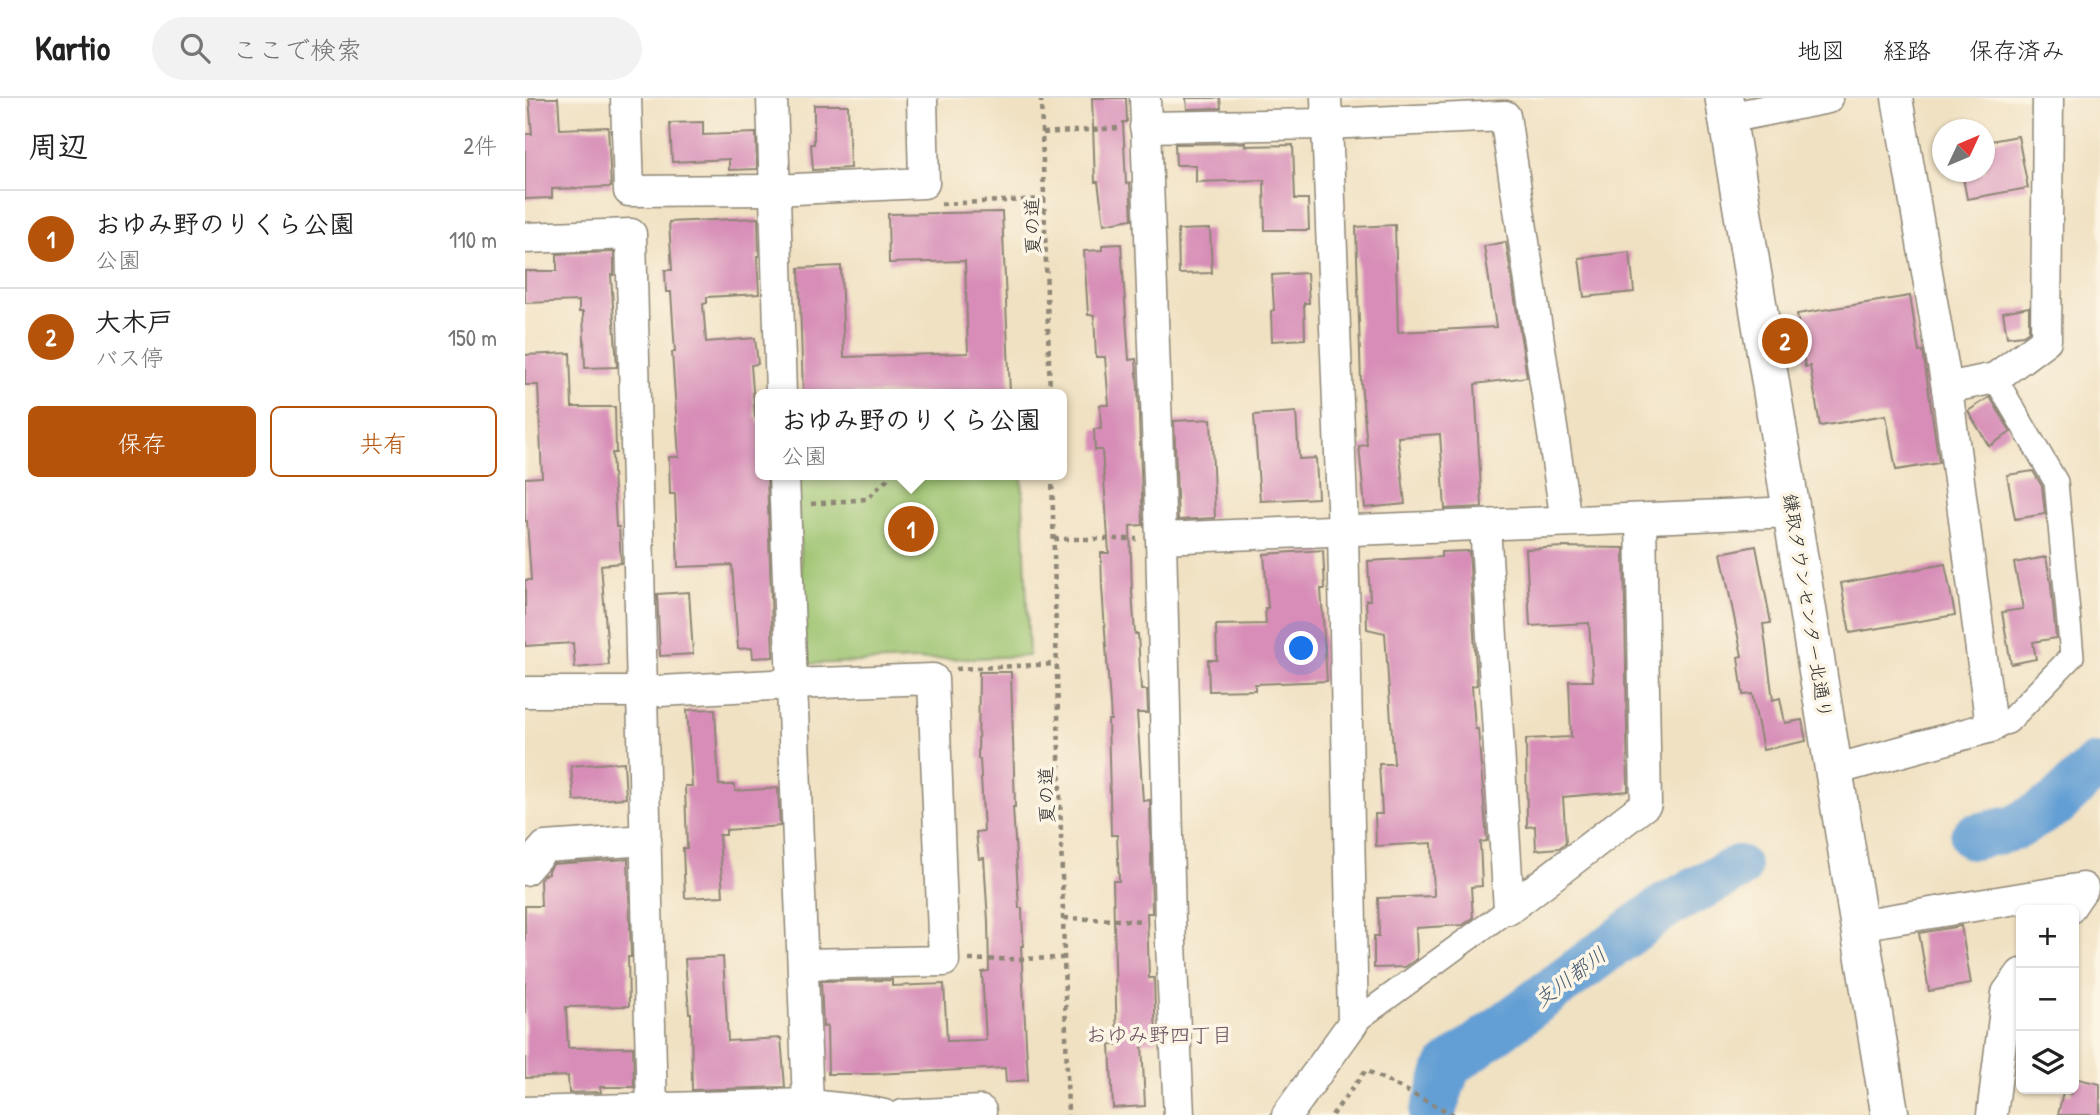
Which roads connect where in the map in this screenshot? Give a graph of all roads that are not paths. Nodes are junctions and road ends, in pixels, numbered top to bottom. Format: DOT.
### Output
graph roads {
  1 [pos="626,98"];
  2 [pos="772,98"];
  3 [pos="922,98"];
  4 [pos="1828,98"];
  5 [pos="1897,98"];
  6 [pos="2048,98"];
  7 [pos="1504,107"];
  8 [pos="1726,108"];
  9 [pos="1326,111"];
  10 [pos="1145,112"];
  11 [pos="774,190"];
  12 [pos="525,238"];
  13 [pos="1995,378"];
  14 [pos="1947,388"];
  15 [pos="781,389"];
  16 [pos="784,480"];
  17 [pos="1793,512"];
  18 [pos="1640,519"];
  19 [pos="1566,521"];
  20 [pos="1485,525"];
  21 [pos="1343,531"];
  22 [pos="1161,538"];
  23 [pos="791,684"];
  24 [pos="525,692"];
  25 [pos="642,692"];
  26 [pos="1991,727"];
  27 [pos="1834,769"];
  28 [pos="646,840"];
  29 [pos="525,870"];
  30 [pos="2071,905"];
  31 [pos="1509,909"];
  32 [pos="1858,925"];
  33 [pos="804,964"];
  34 [pos="2016,981"];
  35 [pos="1353,1023"];
  36 [pos="808,1104"];
  37 [pos="652,1109"];
  38 [pos="981,1111"];
  39 [pos="525,1112"];
  40 [pos="884,1115"];
  41 [pos="903,1115"];
  42 [pos="1179,1115"];
  43 [pos="1287,1115"];
  44 [pos="1890,1115"];
  45 [pos="1992,1115"];
  1 -- 11 [label="street"];
  2 -- 11 [label="street"];
  3 -- 11 [label="street"];
  4 -- 8 [label="street"];
  5 -- 14 [label="street"];
  6 -- 13 [label="street"];
  7 -- 9 [label="street"];
  7 -- 19 [label="street"];
  8 -- 17 [label="street, 鎌取タウンセンター北通り"];
  9 -- 10 [label="street"];
  9 -- 21 [label="street"];
  10 -- 22 [label="street"];
  11 -- 15 [label="street"];
  12 -- 25 [label="street"];
  13 -- 14 [label="street"];
  13 -- 26 [label="street"];
  14 -- 26 [label="street"];
  16 -- 23 [label="street"];
  17 -- 18 [label="street"];
  17 -- 27 [label="street, 鎌取タウンセンター北通り"];
  18 -- 19 [label="street"];
  18 -- 31 [label="street"];
  19 -- 20 [label="street"];
  20 -- 21 [label="street"];
  20 -- 31 [label="street"];
  21 -- 22 [label="street"];
  21 -- 35 [label="street"];
  22 -- 42 [label="street"];
  23 -- 25 [label="street"];
  23 -- 33 [label="street"];
  23 -- 33 [label="street"];
  24 -- 25 [label="street"];
  25 -- 28 [label="street"];
  26 -- 27 [label="street"];
  27 -- 32 [label="street, 鎌取タウンセンター北通り"];
  28 -- 29 [label="street"];
  28 -- 37 [label="street"];
  30 -- 32 [label="street"];
  31 -- 35 [label="street"];
  32 -- 44 [label="street, 鎌取タウンセンター北通り"];
  33 -- 36 [label="street"];
  34 -- 45 [label="street"];
  35 -- 43 [label="street"];
  36 -- 37 [label="street"];
  36 -- 40 [label="street"];
  37 -- 39 [label="street"];
  38 -- 41 [label="street"];
}
